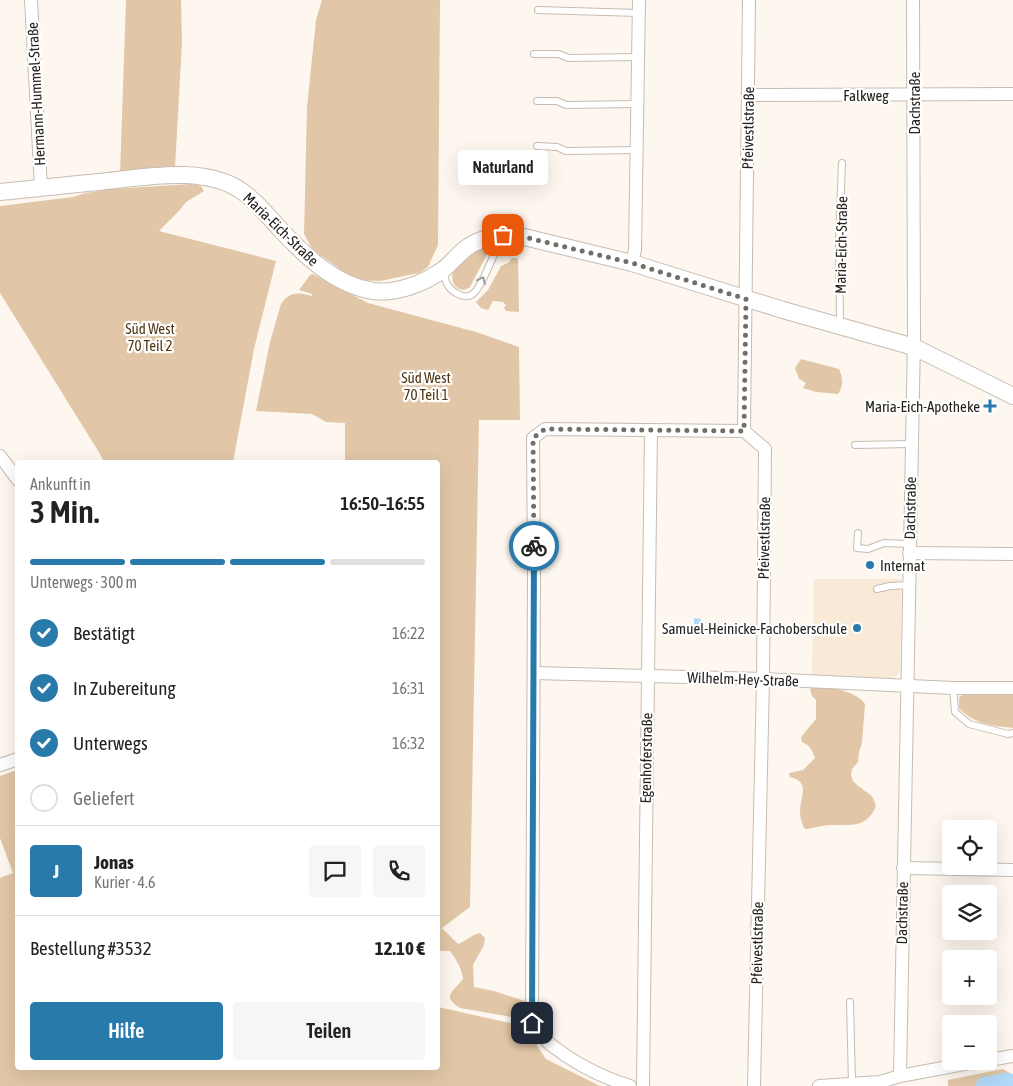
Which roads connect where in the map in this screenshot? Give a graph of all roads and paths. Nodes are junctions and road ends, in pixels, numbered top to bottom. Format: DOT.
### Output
graph roads {
  1 [pos="32,0"];
  2 [pos="749,0"];
  3 [pos="913,0"];
  4 [pos="639,6"];
  5 [pos="538,10"];
  6 [pos="534,54"];
  7 [pos="638,56"];
  8 [pos="1013,94"];
  9 [pos="748,95"];
  10 [pos="914,95"];
  11 [pos="537,100"];
  12 [pos="637,104"];
  13 [pos="537,146"];
  14 [pos="637,150"];
  15 [pos="842,163"];
  16 [pos="41,188"];
  17 [pos="0,192"];
  18 [pos="503,235"];
  19 [pos="632,263"];
  20 [pos="443,269"];
  21 [pos="746,299"];
  22 [pos="840,326"];
  23 [pos="914,348"];
  24 [pos="1013,396"];
  25 [pos="651,430"];
  26 [pos="744,431"];
  27 [pos="912,444"];
  28 [pos="855,445"];
  29 [pos="0,456"];
  30 [pos="5,473"];
  31 [pos="858,532"];
  32 [pos="909,548"];
  33 [pos="1013,554"];
  34 [pos="908,585"];
  35 [pos="877,590"];
  36 [pos="534,674"];
  37 [pos="647,676"];
  38 [pos="763,679"];
  39 [pos="908,686"];
  40 [pos="953,688"];
  41 [pos="1013,688"];
  42 [pos="1013,733"];
  43 [pos="15,760"];
  44 [pos="0,765"];
  45 [pos="903,868"];
  46 [pos="1013,870"];
  47 [pos="850,1002"];
  48 [pos="1013,1056"];
  49 [pos="997,1059"];
  50 [pos="942,1068"];
  51 [pos="900,1076"];
  52 [pos="852,1084"];
  53 [pos="630,1086"];
  54 [pos="643,1086"];
  55 [pos="754,1086"];
  56 [pos="819,1086"];
  1 -- 16 [label="street, Hermann-Hummel-Straße"];
  2 -- 9 [label="street, Pfeivestlstraße"];
  3 -- 10 [label="street, Dachstraße"];
  4 -- 5 [label="lane"];
  4 -- 7 [label="street"];
  6 -- 7 [label="lane"];
  7 -- 12 [label="street"];
  8 -- 10 [label="street, Falkweg"];
  9 -- 10 [label="street, Falkweg"];
  9 -- 21 [label="street, Pfeivestlstraße"];
  10 -- 23 [label="street, Dachstraße"];
  11 -- 12 [label="lane"];
  12 -- 14 [label="street"];
  13 -- 14 [label="lane"];
  14 -- 19 [label="street"];
  15 -- 22 [label="lane, Maria-Eich-Straße"];
  16 -- 17 [label="street, Maria-Eich-Straße"];
  16 -- 20 [label="street, Maria-Eich-Straße"];
  18 -- 19 [label="street, Maria-Eich-Straße"];
  18 -- 20 [label="street, Maria-Eich-Straße"];
  20 -- 18 [label="lane, one-way"];
  19 -- 21 [label="street, Maria-Eich-Straße"];
  21 -- 22 [label="street, Maria-Eich-Straße"];
  21 -- 26 [label="street, Pfeivestlstraße"];
  22 -- 23 [label="street, Maria-Eich-Straße"];
  23 -- 24 [label="street, Maria-Eich-Straße"];
  23 -- 27 [label="street, Dachstraße"];
  25 -- 26 [label="street"];
  25 -- 36 [label="street"];
  25 -- 37 [label="street, Egenhoferstraße"];
  26 -- 38 [label="street, Pfeivestlstraße"];
  27 -- 28 [label="lane"];
  27 -- 32 [label="street, Dachstraße"];
  29 -- 30 [label="street"];
  31 -- 32 [label="lane"];
  32 -- 33 [label="street"];
  32 -- 34 [label="street, Dachstraße"];
  34 -- 35 [label="lane"];
  34 -- 39 [label="street, Dachstraße"];
  36 -- 37 [label="street, Wilhelm-Hey-Straße"];
  36 -- 53 [label="street"];
  37 -- 38 [label="street, Wilhelm-Hey-Straße"];
  37 -- 54 [label="street, Egenhoferstraße"];
  38 -- 39 [label="street, Wilhelm-Hey-Straße"];
  38 -- 55 [label="street, Pfeivestlstraße"];
  39 -- 40 [label="street, Wilhelm-Hey-Straße"];
  39 -- 45 [label="street, Dachstraße"];
  40 -- 41 [label="street, Wilhelm-Hey-Straße"];
  40 -- 42 [label="lane"];
  43 -- 44 [label="street"];
  45 -- 46 [label="street"];
  45 -- 51 [label="street, Dachstraße"];
  47 -- 52 [label="lane"];
  48 -- 49 [label="street"];
  50 -- 51 [label="street"];
  51 -- 52 [label="street"];
  52 -- 56 [label="street"];
}
